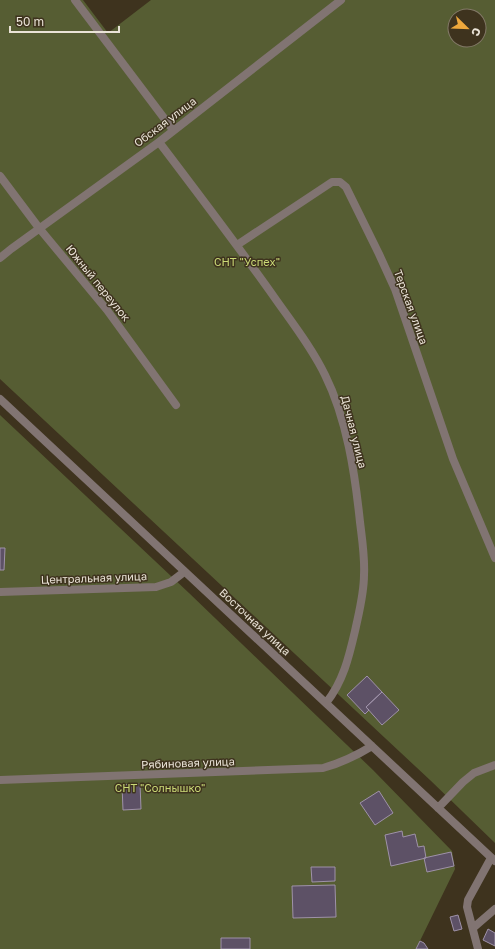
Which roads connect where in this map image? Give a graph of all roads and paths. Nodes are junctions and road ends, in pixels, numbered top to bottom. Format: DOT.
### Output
graph roads {
  1 [pos="75,0"];
  2 [pos="341,0"];
  3 [pos="173,130"];
  4 [pos="159,142"];
  5 [pos="0,176"];
  6 [pos="39,228"];
  7 [pos="237,245"];
  8 [pos="0,258"];
  9 [pos="0,399"];
  10 [pos="176,405"];
  11 [pos="495,558"];
  12 [pos="184,572"];
  13 [pos="0,592"];
  14 [pos="326,703"];
  15 [pos="372,746"];
  16 [pos="495,765"];
  17 [pos="0,780"];
  18 [pos="438,808"];
  19 [pos="493,860"];
  20 [pos="495,909"];
  21 [pos="472,928"];
  22 [pos="478,949"];
  1 -- 3 [label="street"];
  2 -- 3 [label="street, Обская улица"];
  3 -- 4 [label="street, Обская улица"];
  4 -- 6 [label="street, Обская улица"];
  4 -- 7 [label="street, Дачная улица"];
  5 -- 6 [label="street, Южный переулок"];
  6 -- 8 [label="street, Обская улица"];
  6 -- 10 [label="street, Южный переулок"];
  7 -- 11 [label="street, Терская улица"];
  7 -- 14 [label="street, Дачная улица"];
  9 -- 12 [label="street, Восточная улица"];
  12 -- 13 [label="street, Центральная улица"];
  12 -- 14 [label="street, Восточная улица"];
  14 -- 15 [label="street, Восточная улица"];
  15 -- 17 [label="street, Рябиновая улица"];
  15 -- 18 [label="street, Восточная улица"];
  16 -- 18 [label="street"];
  18 -- 19 [label="street, Восточная улица"];
  19 -- 21 [label="street"];
  20 -- 21 [label="street"];
  21 -- 22 [label="street"];
}
